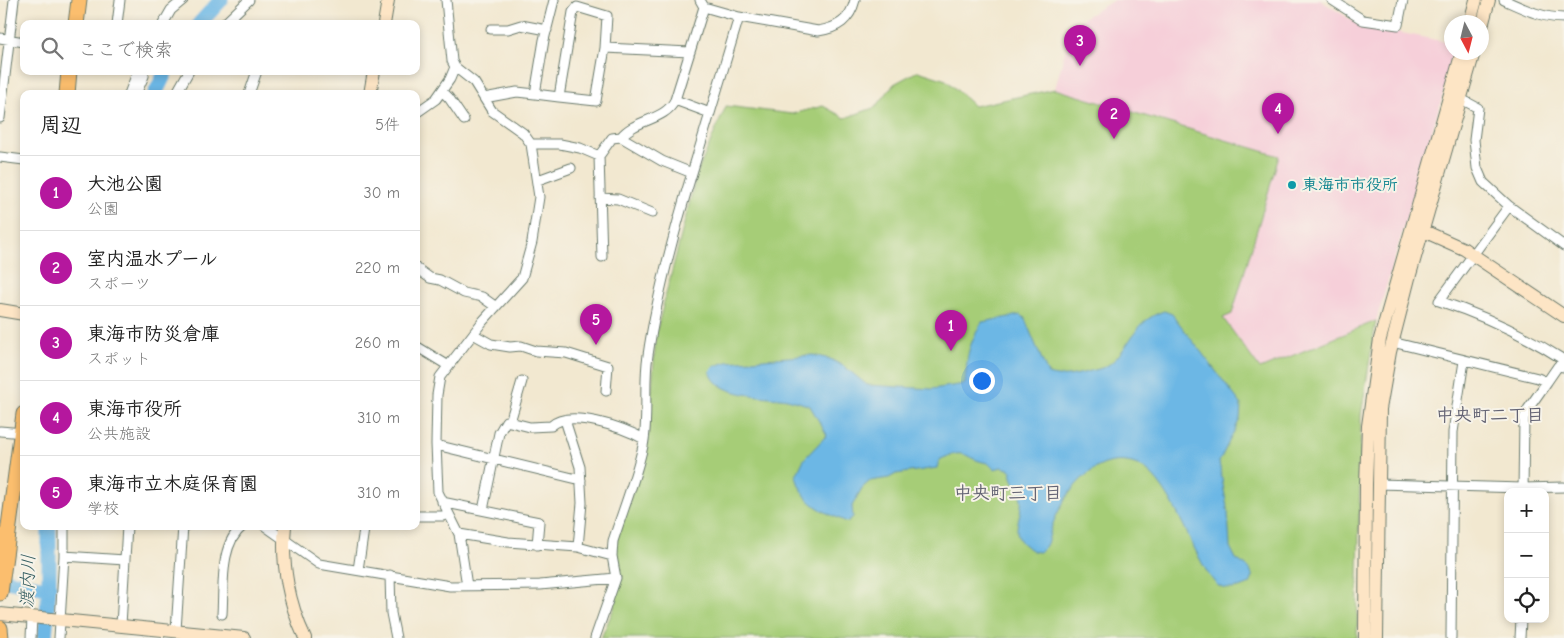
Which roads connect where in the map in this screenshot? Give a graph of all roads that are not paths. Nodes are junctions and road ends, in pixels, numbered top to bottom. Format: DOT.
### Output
graph roads {
  1 [pos="14,0"];
  2 [pos="80,0"];
  3 [pos="120,0"];
  4 [pos="184,0"];
  5 [pos="249,0"];
  6 [pos="388,0"];
  7 [pos="446,0"];
  8 [pos="554,0"];
  9 [pos="855,0"];
  10 [pos="1332,0"];
  11 [pos="1404,0"];
  12 [pos="1476,0"];
  13 [pos="1489,0"];
  14 [pos="1504,0"];
  15 [pos="702,3"];
  16 [pos="1472,15"];
  17 [pos="1485,15"];
  18 [pos="739,17"];
  19 [pos="1564,18"];
  20 [pos="77,20"];
  21 [pos="117,20"];
  22 [pos="165,20"];
  23 [pos="228,20"];
  24 [pos="385,20"];
  25 [pos="491,29"];
  26 [pos="547,30"];
  27 [pos="4,39"];
  28 [pos="20,41"];
  29 [pos="605,48"];
  30 [pos="690,52"];
  31 [pos="1460,60"];
  32 [pos="1472,60"];
  33 [pos="455,67"];
  34 [pos="69,75"];
  35 [pos="137,75"];
  36 [pos="142,75"];
  37 [pos="186,75"];
  38 [pos="256,75"];
  39 [pos="373,75"];
  40 [pos="67,90"];
  41 [pos="131,90"];
  42 [pos="138,90"];
  43 [pos="178,90"];
  44 [pos="251,90"];
  45 [pos="371,90"];
  46 [pos="442,91"];
  47 [pos="535,94"];
  48 [pos="559,97"];
  49 [pos="1,98"];
  50 [pos="484,98"];
  51 [pos="1461,99"];
  52 [pos="675,100"];
  53 [pos="420,110"];
  54 [pos="710,113"];
  55 [pos="0,118"];
  56 [pos="464,120"];
  57 [pos="620,137"];
  58 [pos="532,144"];
  59 [pos="598,156"];
  60 [pos="0,158"];
  61 [pos="20,160"];
  62 [pos="571,168"];
  63 [pos="692,173"];
  64 [pos="538,180"];
  65 [pos="600,198"];
  66 [pos="1509,206"];
  67 [pos="652,213"];
  68 [pos="1417,228"];
  69 [pos="1564,246"];
  70 [pos="1472,254"];
  71 [pos="602,257"];
  72 [pos="420,271"];
  73 [pos="496,307"];
  74 [pos="0,310"];
  75 [pos="20,313"];
  76 [pos="1564,316"];
  77 [pos="474,334"];
  78 [pos="1392,342"];
  79 [pos="420,348"];
  80 [pos="1564,360"];
  81 [pos="1464,361"];
  82 [pos="448,365"];
  83 [pos="1564,367"];
  84 [pos="522,381"];
  85 [pos="1547,382"];
  86 [pos="606,391"];
  87 [pos="565,420"];
  88 [pos="510,422"];
  89 [pos="20,425"];
  90 [pos="0,431"];
  91 [pos="644,439"];
  92 [pos="20,445"];
  93 [pos="436,445"];
  94 [pos="494,458"];
  95 [pos="581,480"];
  96 [pos="1563,483"];
  97 [pos="1378,484"];
  98 [pos="1452,485"];
  99 [pos="1523,488"];
  100 [pos="1534,488"];
  101 [pos="1504,489"];
  102 [pos="442,502"];
  103 [pos="483,510"];
  104 [pos="447,514"];
  105 [pos="420,516"];
  106 [pos="64,530"];
  107 [pos="127,530"];
  108 [pos="183,530"];
  109 [pos="237,530"];
  110 [pos="270,530"];
  111 [pos="285,530"];
  112 [pos="364,530"];
  113 [pos="459,534"];
  114 [pos="284,541"];
  115 [pos="536,545"];
  116 [pos="578,547"];
  117 [pos="64,556"];
  118 [pos="612,556"];
  119 [pos="125,560"];
  120 [pos="2,569"];
  121 [pos="358,570"];
  122 [pos="390,575"];
  123 [pos="616,578"];
  124 [pos="467,586"];
  125 [pos="0,589"];
  126 [pos="0,593"];
  127 [pos="0,614"];
  128 [pos="222,614"];
  129 [pos="34,618"];
  130 [pos="61,620"];
  131 [pos="1521,623"];
  132 [pos="121,625"];
  133 [pos="0,628"];
  134 [pos="176,630"];
  135 [pos="214,636"];
  136 [pos="1,638"];
  137 [pos="31,638"];
  138 [pos="59,638"];
  139 [pos="244,638"];
  140 [pos="305,638"];
  141 [pos="396,638"];
  142 [pos="595,638"];
  143 [pos="1366,638"];
  144 [pos="1377,638"];
  145 [pos="1451,638"];
  146 [pos="1520,638"];
  1 -- 27 [label="street"];
  2 -- 20 [label="main road"];
  3 -- 21 [label="street"];
  4 -- 22 [label="street"];
  5 -- 23 [label="street"];
  6 -- 24 [label="street"];
  7 -- 33 [label="street"];
  8 -- 26 [label="street"];
  9 -- 18 [label="street"];
  10 -- 11 [label="street"];
  12 -- 16 [label="street"];
  13 -- 17 [label="street"];
  14 -- 19 [label="street"];
  15 -- 18 [label="street"];
  15 -- 30 [label="street"];
  18 -- 54 [label="street"];
  25 -- 26 [label="street"];
  26 -- 47 [label="street"];
  27 -- 28 [label="street"];
  27 -- 49 [label="street"];
  29 -- 30 [label="street"];
  29 -- 48 [label="street"];
  29 -- 48 [label="street"];
  30 -- 52 [label="street"];
  31 -- 68 [label="street"];
  32 -- 51 [label="street"];
  33 -- 46 [label="street"];
  33 -- 50 [label="street"];
  34 -- 40 [label="main road"];
  35 -- 41 [label="street"];
  36 -- 42 [label="street"];
  37 -- 43 [label="street"];
  38 -- 44 [label="street"];
  39 -- 45 [label="street"];
  46 -- 53 [label="street"];
  46 -- 56 [label="street"];
  47 -- 48 [label="street"];
  47 -- 50 [label="street"];
  49 -- 55 [label="street"];
  50 -- 58 [label="street"];
  51 -- 66 [label="street"];
  51 -- 68 [label="street"];
  52 -- 54 [label="street"];
  52 -- 57 [label="street"];
  54 -- 63 [label="street"];
  57 -- 59 [label="street"];
  57 -- 63 [label="street"];
  58 -- 59 [label="street"];
  58 -- 64 [label="street"];
  59 -- 65 [label="street"];
  60 -- 61 [label="street"];
  62 -- 64 [label="street"];
  63 -- 91 [label="street"];
  64 -- 73 [label="street"];
  65 -- 67 [label="street"];
  65 -- 71 [label="street"];
  66 -- 69 [label="street"];
  66 -- 70 [label="street"];
  68 -- 70 [label="street"];
  68 -- 78 [label="street"];
  68 -- 143 [label="street"];
  70 -- 76 [label="street"];
  70 -- 80 [label="street"];
  72 -- 73 [label="street"];
  73 -- 77 [label="street"];
  74 -- 75 [label="street"];
  77 -- 82 [label="street"];
  77 -- 86 [label="street"];
  78 -- 81 [label="street"];
  78 -- 97 [label="street"];
  79 -- 82 [label="street"];
  81 -- 85 [label="street"];
  81 -- 98 [label="street"];
  82 -- 93 [label="street"];
  83 -- 85 [label="street"];
  84 -- 88 [label="street"];
  85 -- 99 [label="street"];
  87 -- 88 [label="street"];
  87 -- 91 [label="street"];
  87 -- 95 [label="street"];
  88 -- 94 [label="street"];
  89 -- 90 [label="street"];
  91 -- 118 [label="street"];
  92 -- 120 [label="main road"];
  93 -- 94 [label="street"];
  93 -- 102 [label="street"];
  94 -- 95 [label="street"];
  94 -- 103 [label="street"];
  95 -- 116 [label="street"];
  96 -- 100 [label="street"];
  97 -- 98 [label="street"];
  97 -- 144 [label="street"];
  98 -- 101 [label="street"];
  98 -- 145 [label="street"];
  102 -- 103 [label="street"];
  102 -- 104 [label="street"];
  103 -- 115 [label="street"];
  104 -- 105 [label="street"];
  104 -- 113 [label="street"];
  106 -- 117 [label="street"];
  107 -- 119 [label="street"];
  108 -- 134 [label="street"];
  109 -- 128 [label="street"];
  110 -- 114 [label="street"];
  111 -- 114 [label="street"];
  112 -- 121 [label="street"];
  113 -- 115 [label="street"];
  113 -- 124 [label="street"];
  114 -- 121 [label="street"];
  114 -- 140 [label="street"];
  115 -- 116 [label="street"];
  116 -- 118 [label="street"];
  117 -- 119 [label="street"];
  117 -- 130 [label="street"];
  118 -- 123 [label="street"];
  119 -- 132 [label="street"];
  120 -- 125 [label="main road"];
  121 -- 122 [label="street"];
  122 -- 124 [label="street"];
  122 -- 141 [label="street"];
  123 -- 124 [label="street"];
  123 -- 142 [label="street"];
  125 -- 126 [label="main road"];
  127 -- 129 [label="street"];
  129 -- 130 [label="street"];
  129 -- 137 [label="street"];
  130 -- 132 [label="street"];
  130 -- 138 [label="street"];
  131 -- 146 [label="street"];
  132 -- 134 [label="street"];
  133 -- 136 [label="main road"];
  134 -- 135 [label="street"];
  135 -- 139 [label="street"];
}
